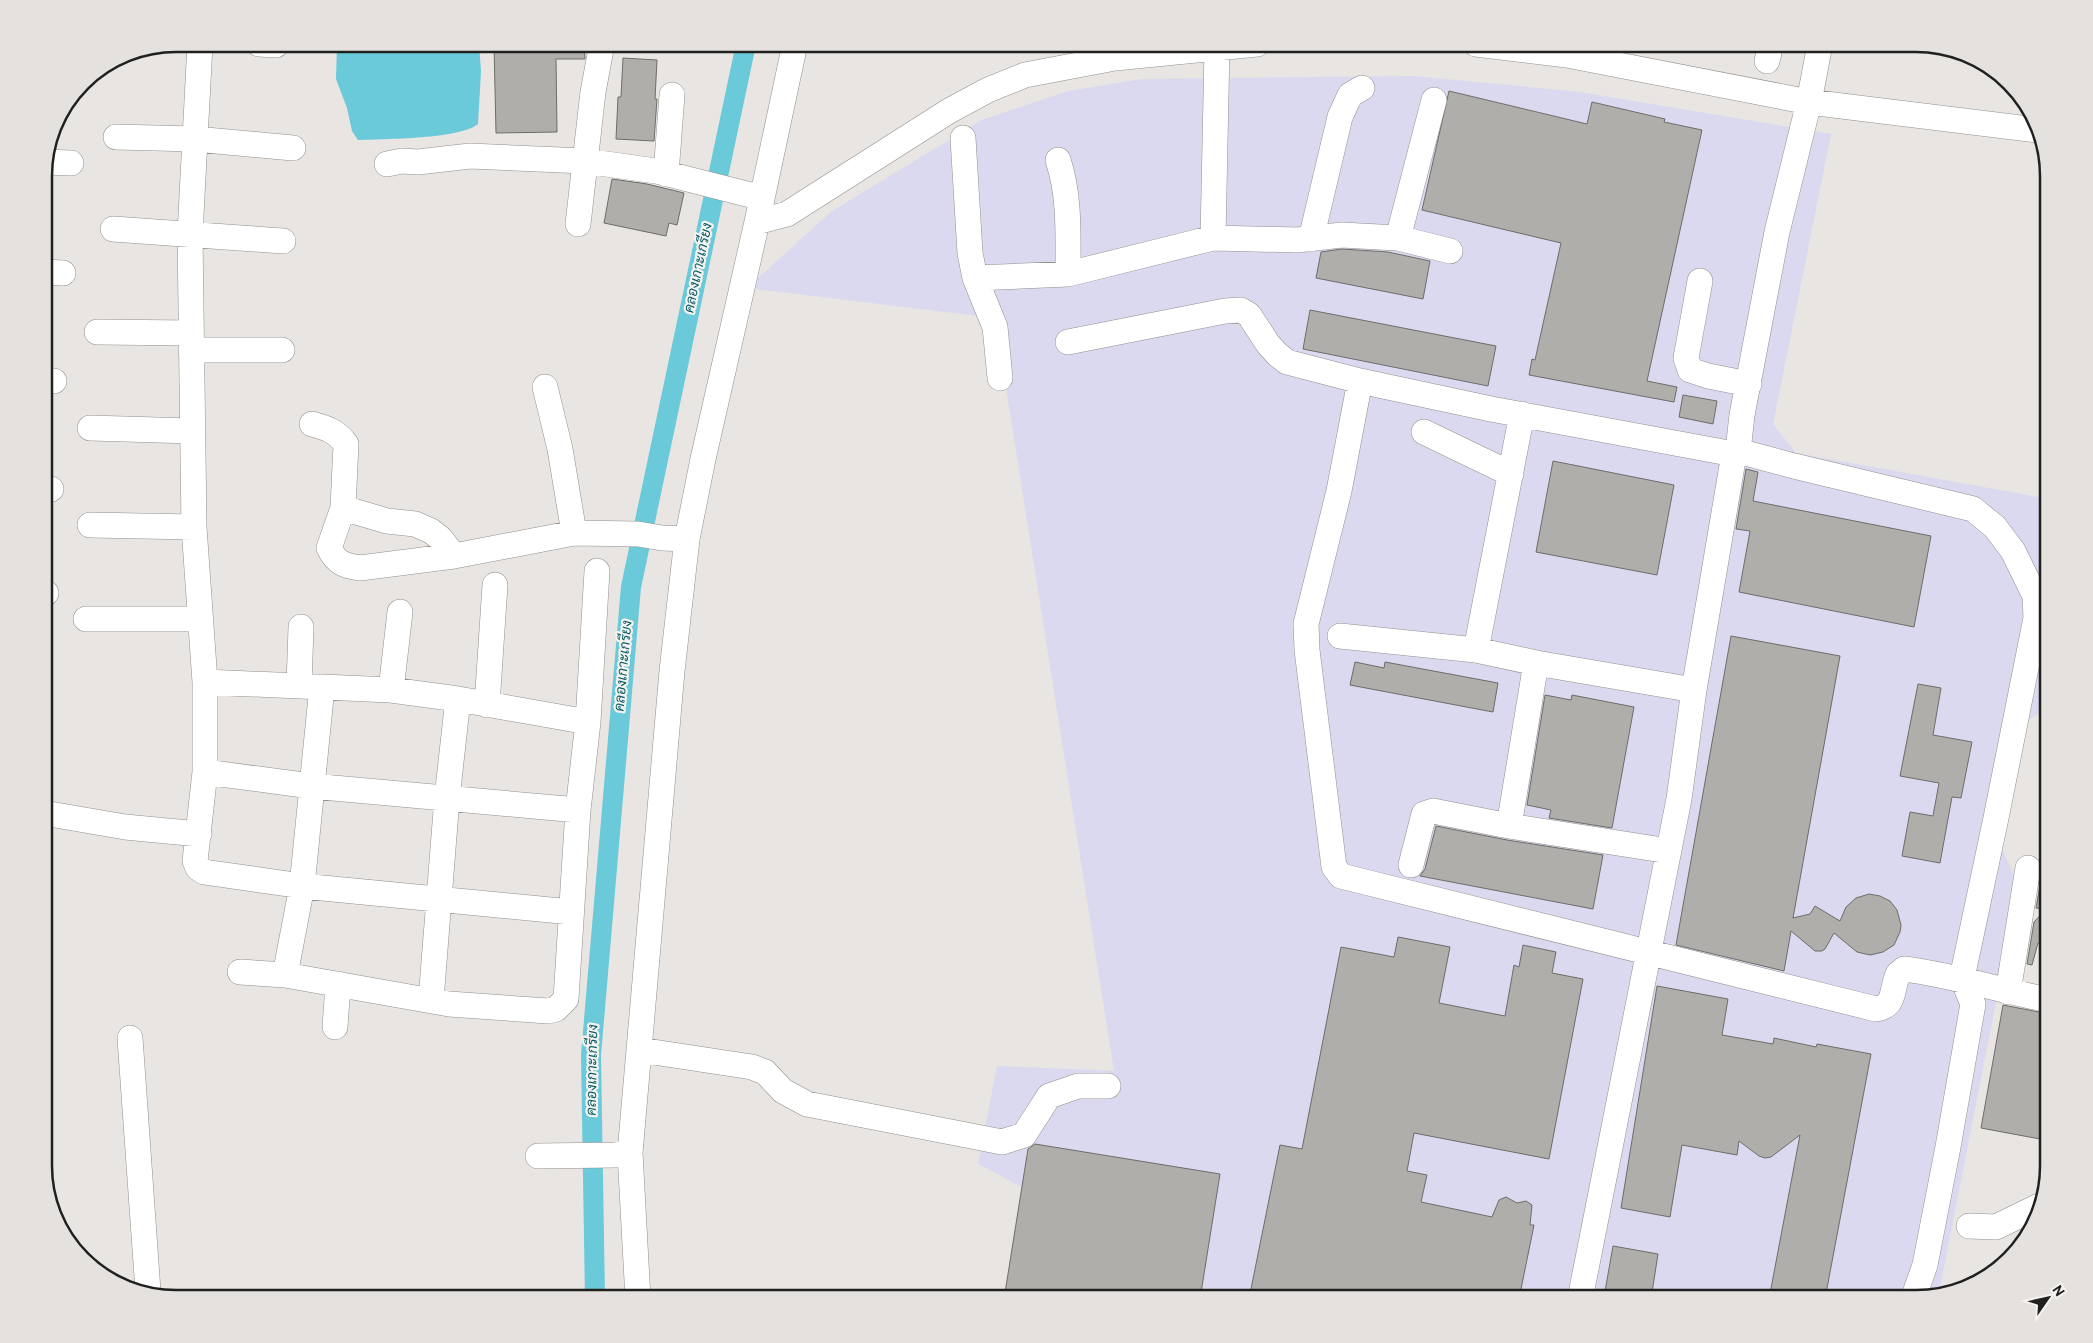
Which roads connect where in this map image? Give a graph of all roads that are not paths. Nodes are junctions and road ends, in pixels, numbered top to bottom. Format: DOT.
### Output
graph roads {
  1 [pos="1172,52"];
  2 [pos="1217,52"];
  3 [pos="1544,52"];
  4 [pos="1818,52"];
  5 [pos="200,53"];
  6 [pos="600,53"];
  7 [pos="793,53"];
  8 [pos="1362,88"];
  9 [pos="672,95"];
  10 [pos="1434,100"];
  11 [pos="1809,102"];
  12 [pos="2031,129"];
  13 [pos="116,137"];
  14 [pos="963,138"];
  15 [pos="195,140"];
  16 [pos="293,148"];
  17 [pos="1058,160"];
  18 [pos="585,161"];
  19 [pos="54,162"];
  20 [pos="71,163"];
  21 [pos="387,164"];
  22 [pos="666,174"];
  23 [pos="754,196"];
  24 [pos="757,222"];
  25 [pos="578,224"];
  26 [pos="113,229"];
  27 [pos="190,234"];
  28 [pos="1213,238"];
  29 [pos="1311,238"];
  30 [pos="1398,238"];
  31 [pos="283,241"];
  32 [pos="1450,251"];
  33 [pos="1068,274"];
  34 [pos="975,278"];
  35 [pos="1700,281"];
  36 [pos="97,332"];
  37 [pos="191,342"];
  38 [pos="1068,342"];
  39 [pos="282,350"];
  40 [pos="1000,378"];
  41 [pos="1360,381"];
  42 [pos="1749,384"];
  43 [pos="545,387"];
  44 [pos="1522,414"];
  45 [pos="312,424"];
  46 [pos="90,428"];
  47 [pos="192,431"];
  48 [pos="1424,432"];
  49 [pos="1736,453"];
  50 [pos="1511,474"];
  51 [pos="343,508"];
  52 [pos="90,525"];
  53 [pos="194,527"];
  54 [pos="574,533"];
  55 [pos="687,539"];
  56 [pos="454,556"];
  57 [pos="597,571"];
  58 [pos="495,585"];
  59 [pos="400,612"];
  60 [pos="86,619"];
  61 [pos="200,619"];
  62 [pos="301,627"];
  63 [pos="1340,636"];
  64 [pos="1476,650"];
  65 [pos="1536,663"];
  66 [pos="204,682"];
  67 [pos="310,687"];
  68 [pos="391,690"];
  69 [pos="1694,690"];
  70 [pos="458,699"];
  71 [pos="487,705"];
  72 [pos="588,722"];
  73 [pos="205,772"];
  74 [pos="311,786"];
  75 [pos="447,798"];
  76 [pos="578,810"];
  77 [pos="53,815"];
  78 [pos="1509,826"];
  79 [pos="198,834"];
  80 [pos="1669,851"];
  81 [pos="1411,865"];
  82 [pos="2028,868"];
  83 [pos="302,886"];
  84 [pos="440,899"];
  85 [pos="571,912"];
  86 [pos="1649,954"];
  87 [pos="240,972"];
  88 [pos="285,975"];
  89 [pos="1962,978"];
  90 [pos="338,984"];
  91 [pos="2008,992"];
  92 [pos="2040,998"];
  93 [pos="431,1000"];
  94 [pos="335,1027"];
  95 [pos="130,1038"];
  96 [pos="640,1050"];
  97 [pos="1108,1086"];
  98 [pos="622,1154"];
  99 [pos="538,1156"];
  100 [pos="2033,1209"];
  101 [pos="1969,1226"];
  102 [pos="148,1287"];
  103 [pos="637,1290"];
  104 [pos="1582,1290"];
  105 [pos="1916,1290"];
  1 -- 24 [label="street"];
  2 -- 28 [label="street"];
  3 -- 11 [label="street"];
  4 -- 11 [label="street"];
  5 -- 15 [label="street"];
  6 -- 18 [label="street"];
  7 -- 23 [label="street"];
  8 -- 29 [label="street"];
  9 -- 22 [label="street"];
  10 -- 30 [label="street"];
  11 -- 12 [label="street"];
  11 -- 42 [label="street"];
  13 -- 15 [label="street"];
  14 -- 34 [label="street"];
  15 -- 16 [label="street"];
  15 -- 27 [label="street"];
  17 -- 33 [label="street"];
  18 -- 21 [label="street"];
  18 -- 22 [label="street"];
  18 -- 25 [label="street"];
  19 -- 20 [label="street"];
  22 -- 23 [label="street"];
  23 -- 24 [label="street"];
  24 -- 55 [label="street"];
  26 -- 27 [label="street"];
  27 -- 31 [label="street"];
  27 -- 37 [label="street"];
  28 -- 29 [label="street"];
  28 -- 33 [label="street"];
  29 -- 30 [label="street"];
  30 -- 32 [label="street"];
  33 -- 34 [label="street"];
  34 -- 40 [label="street"];
  35 -- 42 [label="street"];
  36 -- 37 [label="street"];
  37 -- 39 [label="street"];
  37 -- 47 [label="street"];
  38 -- 41 [label="street"];
  41 -- 44 [label="street"];
  41 -- 86 [label="street"];
  42 -- 49 [label="street"];
  43 -- 54 [label="street"];
  44 -- 49 [label="street"];
  44 -- 50 [label="street"];
  45 -- 51 [label="street"];
  46 -- 47 [label="street"];
  47 -- 53 [label="street"];
  48 -- 50 [label="street"];
  49 -- 69 [label="street"];
  49 -- 89 [label="street"];
  50 -- 64 [label="street"];
  51 -- 56 [label="street"];
  51 -- 56 [label="street"];
  52 -- 53 [label="street"];
  53 -- 61 [label="street"];
  54 -- 55 [label="street"];
  54 -- 56 [label="street"];
  55 -- 96 [label="street"];
  57 -- 72 [label="street"];
  58 -- 71 [label="street"];
  59 -- 68 [label="street"];
  60 -- 61 [label="street"];
  61 -- 66 [label="street"];
  62 -- 67 [label="street"];
  63 -- 64 [label="street"];
  64 -- 65 [label="street"];
  65 -- 69 [label="street"];
  65 -- 78 [label="street"];
  66 -- 67 [label="street"];
  66 -- 73 [label="street"];
  67 -- 68 [label="street"];
  67 -- 74 [label="street"];
  68 -- 70 [label="street"];
  69 -- 80 [label="street"];
  70 -- 71 [label="street"];
  70 -- 75 [label="street"];
  71 -- 72 [label="street"];
  72 -- 76 [label="street"];
  73 -- 74 [label="street"];
  73 -- 79 [label="street"];
  74 -- 75 [label="street"];
  74 -- 83 [label="street"];
  75 -- 76 [label="street"];
  75 -- 84 [label="street"];
  76 -- 85 [label="street"];
  77 -- 79 [label="street"];
  78 -- 80 [label="street"];
  78 -- 81 [label="street"];
  79 -- 83 [label="street"];
  80 -- 86 [label="street"];
  82 -- 91 [label="street"];
  83 -- 84 [label="street"];
  83 -- 88 [label="street"];
  84 -- 85 [label="street"];
  84 -- 93 [label="street"];
  85 -- 93 [label="street"];
  86 -- 89 [label="street"];
  86 -- 104 [label="street"];
  87 -- 88 [label="street"];
  88 -- 90 [label="street"];
  89 -- 91 [label="street"];
  89 -- 105 [label="street"];
  90 -- 93 [label="street"];
  90 -- 94 [label="street"];
  91 -- 92 [label="street"];
  95 -- 102 [label="street"];
  96 -- 97 [label="street"];
  96 -- 98 [label="street"];
  98 -- 99 [label="street"];
  98 -- 103 [label="street"];
  100 -- 101 [label="street"];
}
